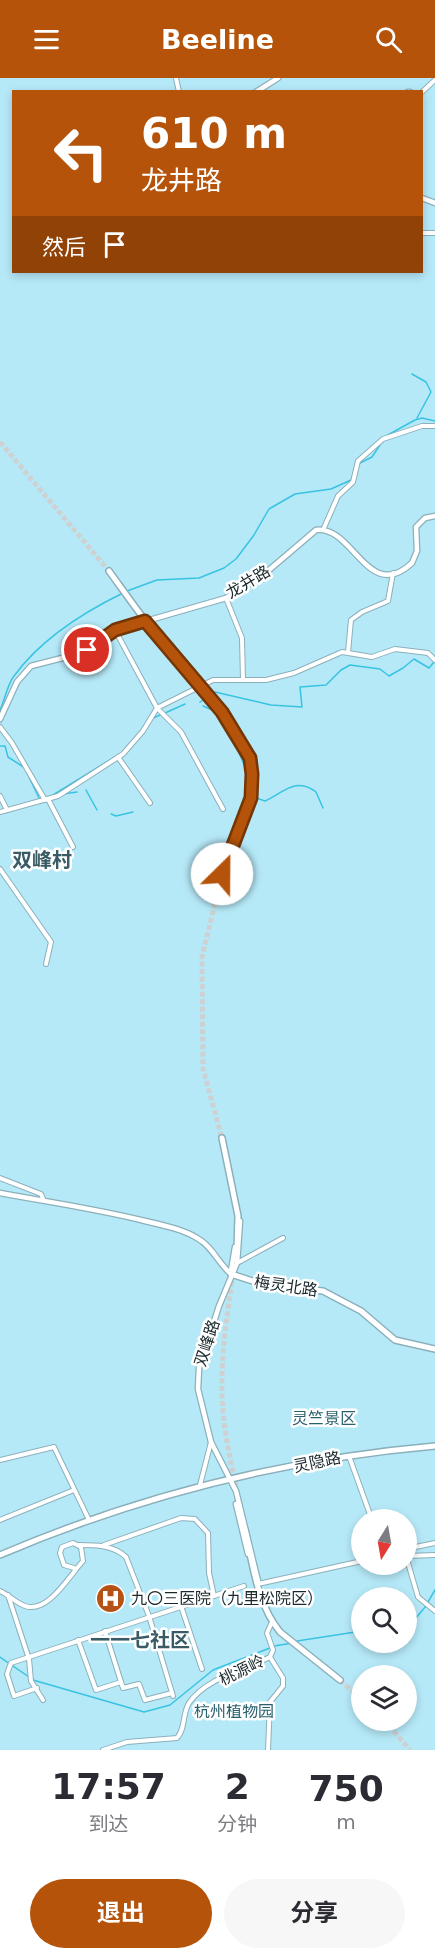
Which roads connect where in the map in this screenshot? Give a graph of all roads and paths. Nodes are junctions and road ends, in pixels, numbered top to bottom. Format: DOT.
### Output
graph roads {
  1 [pos="278,78"];
  2 [pos="435,80"];
  3 [pos="258,90"];
  4 [pos="423,91"];
  5 [pos="435,426"];
  6 [pos="435,516"];
  7 [pos="323,530"];
  8 [pos="109,571"];
  9 [pos="393,573"];
  10 [pos="226,598"];
  11 [pos="145,621"];
  12 [pos="115,630"];
  13 [pos="348,652"];
  14 [pos="435,660"];
  15 [pos="243,680"];
  16 [pos="201,686"];
  17 [pos="157,708"];
  18 [pos="0,719"];
  19 [pos="0,728"];
  20 [pos="118,757"];
  21 [pos="0,796"];
  22 [pos="45,799"];
  23 [pos="150,803"];
  24 [pos="223,809"];
  25 [pos="7,810"];
  26 [pos="0,812"];
  27 [pos="73,847"];
  28 [pos="0,869"];
  29 [pos="222,874"];
  30 [pos="46,964"];
  31 [pos="222,1138"];
  32 [pos="0,1178"];
  33 [pos="0,1193"];
  34 [pos="235,1200"];
  35 [pos="44,1202"];
  36 [pos="283,1238"];
  37 [pos="237,1249"];
  38 [pos="237,1263"];
  39 [pos="231,1274"];
  40 [pos="435,1349"];
  41 [pos="211,1442"];
  42 [pos="435,1446"];
  43 [pos="349,1455"];
  44 [pos="0,1460"];
  45 [pos="232,1480"];
  46 [pos="200,1485"];
  47 [pos="74,1490"];
  48 [pos="368,1509"];
  49 [pos="0,1520"];
  50 [pos="89,1521"];
  51 [pos="245,1530"];
  52 [pos="435,1543"];
  53 [pos="79,1545"];
  54 [pos="102,1546"];
  55 [pos="417,1547"];
  56 [pos="0,1555"];
  57 [pos="435,1555"];
  58 [pos="417,1556"];
  59 [pos="351,1563"];
  60 [pos="74,1568"];
  61 [pos="412,1575"];
  62 [pos="258,1584"];
  63 [pos="244,1586"];
  64 [pos="0,1591"];
  65 [pos="8,1595"];
  66 [pos="214,1596"];
  67 [pos="181,1606"];
  68 [pos="435,1611"];
  69 [pos="149,1616"];
  70 [pos="272,1622"];
  71 [pos="105,1631"];
  72 [pos="78,1640"];
  73 [pos="28,1656"];
  74 [pos="270,1657"];
  75 [pos="202,1669"];
  76 [pos="339,1680"];
  77 [pos="121,1682"];
  78 [pos="37,1688"];
  79 [pos="42,1700"];
  80 [pos="104,1750"];
  81 [pos="268,1750"];
  1 -- 3 [label="street"];
  2 -- 4 [label="street"];
  5 -- 7 [label="street"];
  6 -- 9 [label="street"];
  7 -- 9 [label="street"];
  7 -- 10 [label="street, 龙井路"];
  8 -- 11 [label="main road"];
  9 -- 13 [label="street"];
  10 -- 11 [label="street, 龙井路"];
  10 -- 15 [label="street"];
  11 -- 12 [label="street, 龙井路"];
  11 -- 16 [label="main road"];
  12 -- 17 [label="street"];
  12 -- 18 [label="street, 龙井路"];
  13 -- 14 [label="street"];
  13 -- 15 [label="street"];
  15 -- 16 [label="street"];
  16 -- 17 [label="street"];
  16 -- 29 [label="main road"];
  17 -- 20 [label="street"];
  17 -- 24 [label="street"];
  19 -- 22 [label="street"];
  20 -- 22 [label="street"];
  20 -- 23 [label="street"];
  21 -- 25 [label="street"];
  22 -- 25 [label="street"];
  22 -- 27 [label="street"];
  25 -- 26 [label="street"];
  28 -- 30 [label="street"];
  31 -- 34 [label="main road"];
  32 -- 35 [label="street"];
  33 -- 35 [label="street, 梅灵北路"];
  34 -- 37 [label="main road"];
  34 -- 38 [label="street"];
  34 -- 39 [label="street"];
  35 -- 39 [label="street, 梅灵北路"];
  36 -- 38 [label="street"];
  38 -- 39 [label="street"];
  39 -- 40 [label="main road, 梅灵北路"];
  39 -- 41 [label="street, 双峰路"];
  41 -- 45 [label="street, 双峰路"];
  41 -- 46 [label="street"];
  42 -- 43 [label="main road, 灵隐路"];
  43 -- 45 [label="main road, 灵隐路"];
  43 -- 48 [label="street"];
  44 -- 47 [label="street"];
  45 -- 46 [label="main road, 灵隐路"];
  45 -- 62 [label="street, 双峰路"];
  46 -- 50 [label="main road, 灵隐路"];
  47 -- 49 [label="street"];
  47 -- 50 [label="street"];
  50 -- 56 [label="main road, 灵隐路"];
  51 -- 62 [label="main road"];
  52 -- 55 [label="street"];
  53 -- 54 [label="street"];
  53 -- 60 [label="street"];
  53 -- 60 [label="street"];
  54 -- 66 [label="street"];
  54 -- 69 [label="street"];
  57 -- 58 [label="street"];
  59 -- 62 [label="street"];
  60 -- 65 [label="street"];
  61 -- 68 [label="street"];
  62 -- 70 [label="main road"];
  63 -- 66 [label="street"];
  64 -- 65 [label="street"];
  65 -- 73 [label="street"];
  66 -- 67 [label="street"];
  67 -- 69 [label="street"];
  67 -- 75 [label="street"];
  69 -- 71 [label="street"];
  69 -- 77 [label="street"];
  70 -- 74 [label="street, 桃源岭"];
  70 -- 76 [label="main road"];
  71 -- 72 [label="street"];
  71 -- 77 [label="street"];
  72 -- 73 [label="street"];
  72 -- 77 [label="street"];
  73 -- 78 [label="street"];
  73 -- 78 [label="street"];
  74 -- 80 [label="street, 桃源岭"];
  74 -- 81 [label="street"];
  78 -- 79 [label="street"];
}
